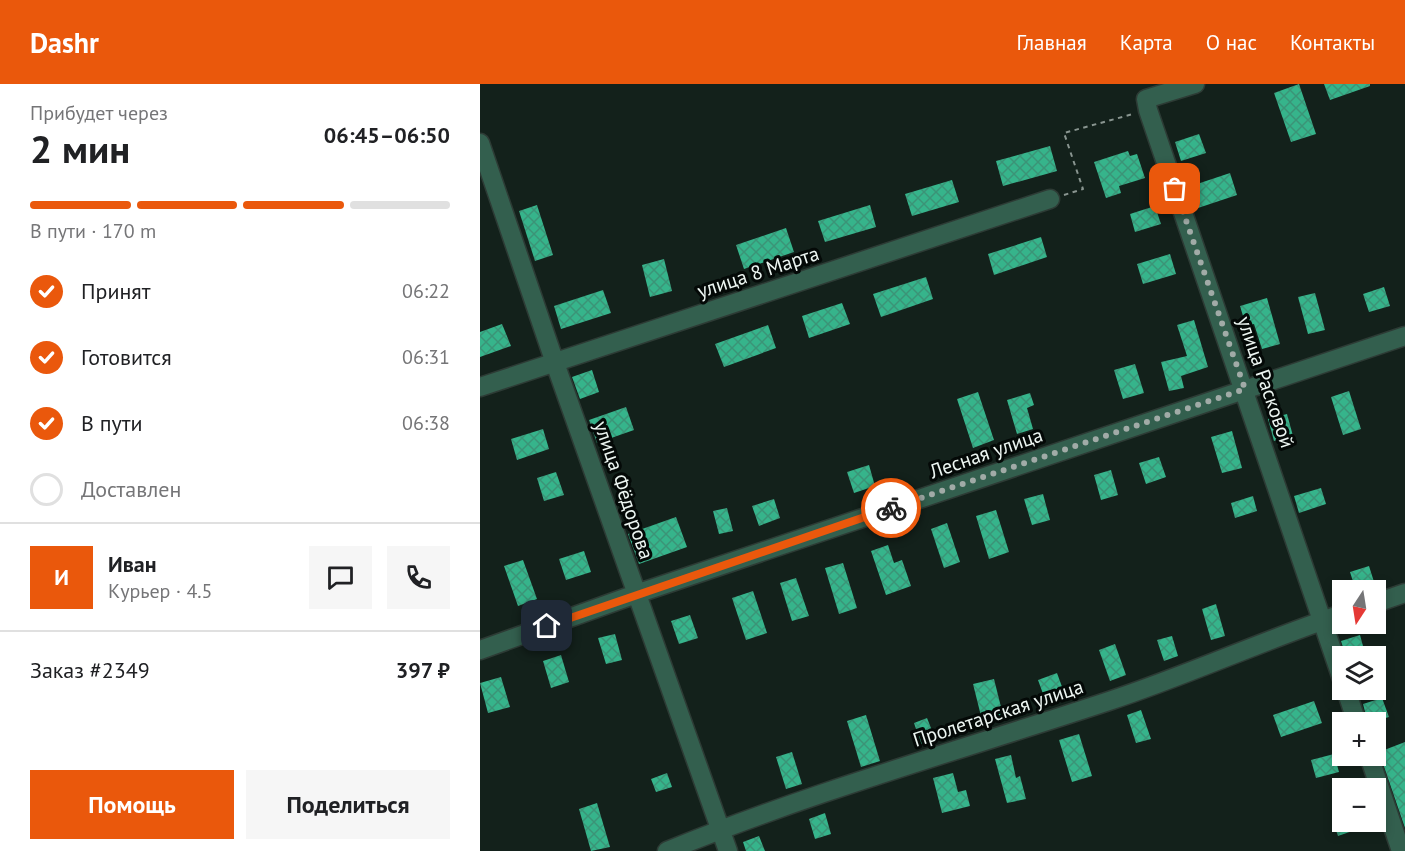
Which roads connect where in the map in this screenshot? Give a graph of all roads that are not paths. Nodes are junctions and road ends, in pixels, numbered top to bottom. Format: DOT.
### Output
graph roads {
  1 [pos="1195,84"];
  2 [pos="480,143"];
  3 [pos="1050,199"];
  4 [pos="1405,336"];
  5 [pos="555,363"];
  6 [pos="480,387"];
  7 [pos="1245,389"];
  8 [pos="1405,593"];
  9 [pos="636,594"];
  10 [pos="1386,600"];
  11 [pos="1332,618"];
  12 [pos="1322,621"];
  13 [pos="480,650"];
  14 [pos="1332,650"];
  15 [pos="1372,766"];
  16 [pos="720,829"];
  17 [pos="667,851"];
  18 [pos="728,851"];
  19 [pos="1401,851"];
  1 -- 7 [label="street, улица Расковой"];
  2 -- 5 [label="street, улица Фёдорова"];
  3 -- 5 [label="street, улица 8 Марта"];
  4 -- 7 [label="street, Лесная улица"];
  5 -- 6 [label="street, улица 8 Марта"];
  5 -- 9 [label="street, улица Фёдорова"];
  7 -- 9 [label="street, Лесная улица"];
  7 -- 12 [label="street, улица Расковой"];
  8 -- 10 [label="street"];
  9 -- 13 [label="street, Лесная улица"];
  9 -- 16 [label="street, улица Фёдорова"];
  11 -- 12 [label="street, Пролетарская улица"];
  12 -- 14 [label="street, улица Расковой"];
  12 -- 16 [label="street, Пролетарская улица"];
  15 -- 19 [label="street"];
  16 -- 17 [label="street, Пролетарская улица"];
  16 -- 18 [label="street, улица Фёдорова"];
}
